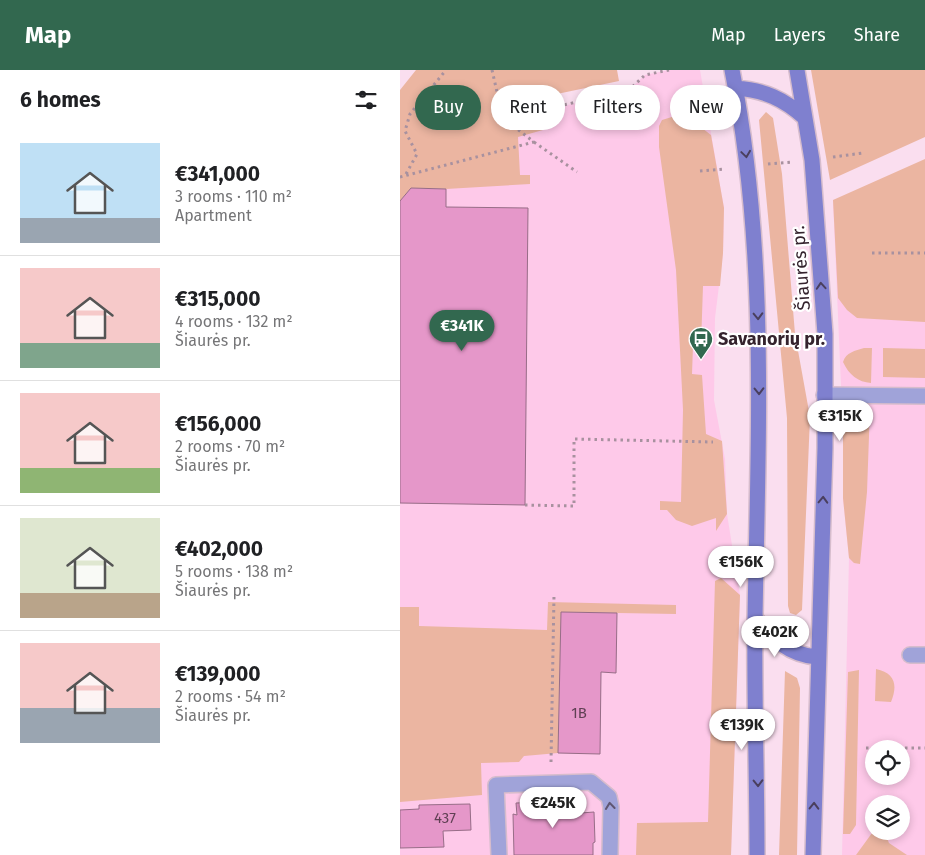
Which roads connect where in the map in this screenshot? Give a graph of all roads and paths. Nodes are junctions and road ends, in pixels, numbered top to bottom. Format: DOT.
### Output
graph roads {
  1 [pos="446,70"];
  2 [pos="492,70"];
  3 [pos="669,70"];
  4 [pos="732,70"];
  5 [pos="797,70"];
  6 [pos="495,85"];
  7 [pos="735,85"];
  8 [pos="741,89"];
  9 [pos="565,105"];
  10 [pos="805,118"];
  11 [pos="741,120"];
  12 [pos="518,130"];
  13 [pos="534,142"];
  14 [pos="863,153"];
  15 [pos="812,160"];
  16 [pos="748,166"];
  17 [pos="700,171"];
  18 [pos="577,172"];
  19 [pos="406,175"];
  20 [pos="400,177"];
  21 [pos="872,253"];
  22 [pos="925,253"];
  23 [pos="824,395"];
  24 [pos="925,396"];
  25 [pos="713,442"];
  26 [pos="525,505"];
  27 [pos="554,595"];
  28 [pos="755,618"];
  29 [pos="910,655"];
  30 [pos="925,655"];
  31 [pos="817,657"];
  32 [pos="910,748"];
  33 [pos="925,748"];
  34 [pos="551,784"];
  35 [pos="499,855"];
  36 [pos="610,855"];
  37 [pos="757,855"];
  38 [pos="813,855"];
  1 -- 19 [label="path"];
  2 -- 6 [label="path"];
  3 -- 9 [label="path"];
  4 -- 7 [label="main road"];
  5 -- 10 [label="main road, Šiaurės pr."];
  8 -- 10 [label="main road"];
  10 -- 15 [label="main road, Šiaurės pr."];
  11 -- 16 [label="main road, one-way"];
  12 -- 13 [label="path"];
  13 -- 18 [label="path"];
  13 -- 19 [label="path"];
  14 -- 15 [label="path"];
  15 -- 16 [label="path"];
  23 -- 15 [label="main road, Šiaurės pr., one-way"];
  16 -- 17 [label="path"];
  16 -- 28 [label="main road, one-way"];
  19 -- 20 [label="path"];
  21 -- 22 [label="path"];
  23 -- 24 [label="street"];
  31 -- 23 [label="main road, Šiaurės pr., one-way"];
  25 -- 26 [label="path"];
  27 -- 34 [label="path"];
  28 -- 31 [label="main road"];
  28 -- 37 [label="main road, one-way"];
  29 -- 30 [label="street"];
  38 -- 31 [label="main road, Šiaurės pr., one-way"];
  32 -- 33 [label="path"];
  34 -- 35 [label="street"];
  36 -- 34 [label="street, one-way"];
}
